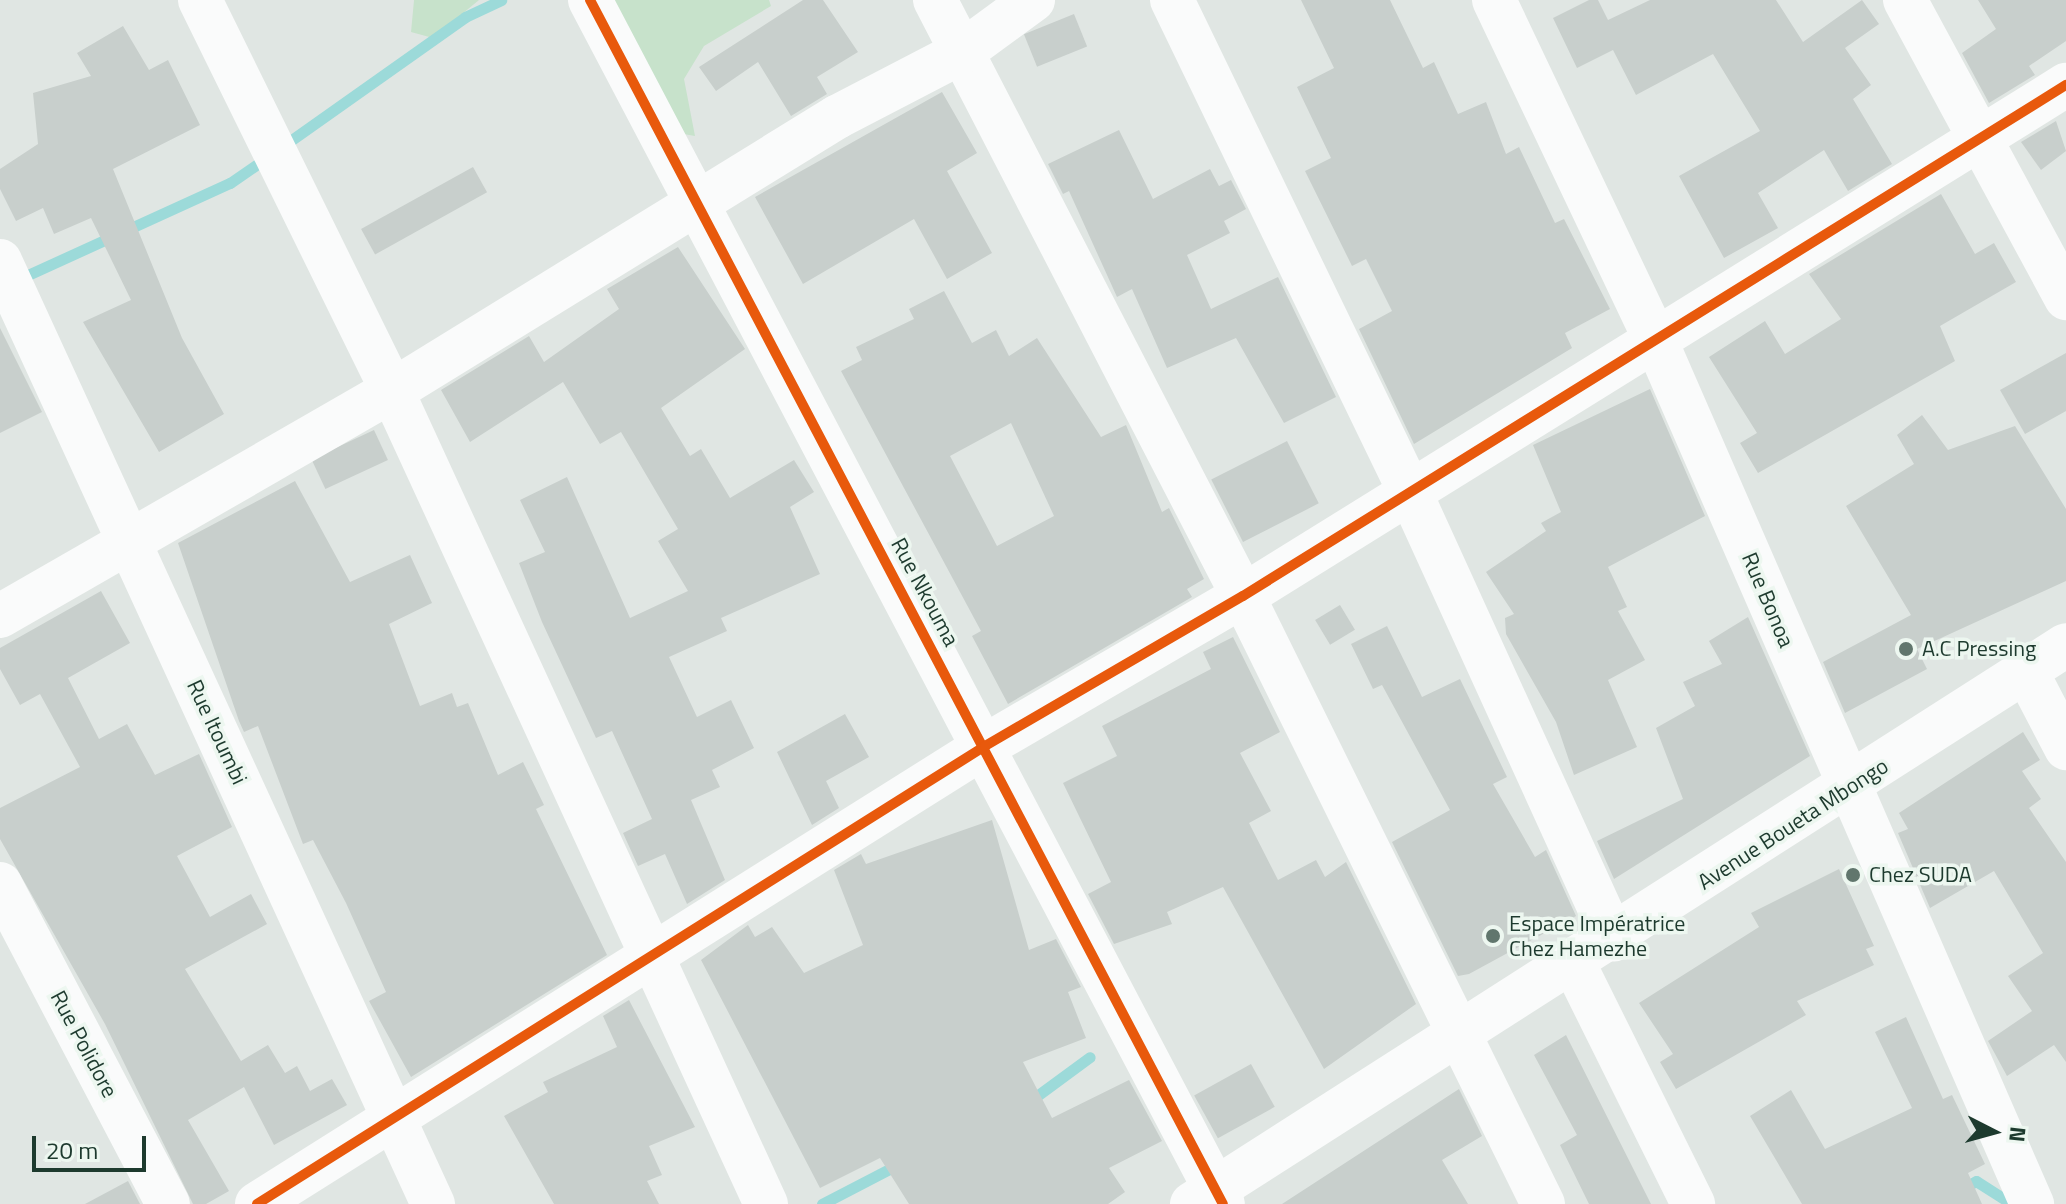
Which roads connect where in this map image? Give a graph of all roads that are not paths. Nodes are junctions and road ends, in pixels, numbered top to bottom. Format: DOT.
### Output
graph roads {
  1 [pos="200,0"];
  2 [pos="590,0"];
  3 [pos="935,0"];
  4 [pos="1033,0"];
  5 [pos="1172,0"];
  6 [pos="1494,0"];
  7 [pos="1905,0"];
  8 [pos="962,52"];
  9 [pos="2066,85"];
  10 [pos="1981,141"];
  11 [pos="695,203"];
  12 [pos="0,261"];
  13 [pos="2066,298"];
  14 [pos="1655,339"];
  15 [pos="392,391"];
  16 [pos="1409,490"];
  17 [pos="127,538"];
  18 [pos="1243,596"];
  19 [pos="0,616"];
  20 [pos="2066,645"];
  21 [pos="2026,671"];
  22 [pos="985,746"];
  23 [pos="2066,748"];
  24 [pos="1849,789"];
  25 [pos="0,884"];
  26 [pos="1614,939"];
  27 [pos="655,955"];
  28 [pos="1574,964"];
  29 [pos="1458,1035"];
  30 [pos="392,1114"];
  31 [pos="1210,1199"];
  32 [pos="168,1204"];
  33 [pos="257,1204"];
  34 [pos="433,1204"];
  35 [pos="766,1204"];
  36 [pos="1543,1204"];
  37 [pos="1693,1204"];
  38 [pos="2032,1204"];
  1 -- 15 [label="street"];
  2 -- 11 [label="street, Rue Nkouma"];
  3 -- 8 [label="street"];
  4 -- 8 [label="street"];
  5 -- 16 [label="street"];
  6 -- 14 [label="street, Rue Bonoa"];
  7 -- 10 [label="street"];
  8 -- 11 [label="street"];
  8 -- 18 [label="street"];
  9 -- 10 [label="street"];
  10 -- 13 [label="street"];
  10 -- 14 [label="street"];
  11 -- 15 [label="street"];
  11 -- 22 [label="street, Rue Nkouma"];
  12 -- 17 [label="street, Rue Itoumbi"];
  14 -- 16 [label="street"];
  14 -- 24 [label="street, Rue Bonoa"];
  15 -- 17 [label="street"];
  15 -- 27 [label="street"];
  16 -- 18 [label="street"];
  16 -- 26 [label="street"];
  17 -- 19 [label="street"];
  17 -- 30 [label="street, Rue Itoumbi"];
  18 -- 22 [label="street"];
  18 -- 29 [label="street"];
  20 -- 21 [label="street, Avenue Boueta Mbongo"];
  21 -- 23 [label="street"];
  21 -- 24 [label="street, Avenue Boueta Mbongo"];
  22 -- 27 [label="street"];
  22 -- 31 [label="street, Rue Nkouma"];
  24 -- 26 [label="street, Avenue Boueta Mbongo"];
  24 -- 38 [label="street, Rue Bonoa"];
  25 -- 32 [label="street, Rue Polidore"];
  26 -- 28 [label="street, Avenue Boueta Mbongo"];
  27 -- 30 [label="street"];
  27 -- 35 [label="street"];
  28 -- 29 [label="street, Avenue Boueta Mbongo"];
  28 -- 37 [label="street"];
  29 -- 31 [label="street, Avenue Boueta Mbongo"];
  29 -- 36 [label="street"];
  30 -- 33 [label="street"];
  30 -- 34 [label="street, Rue Itoumbi"];
}
